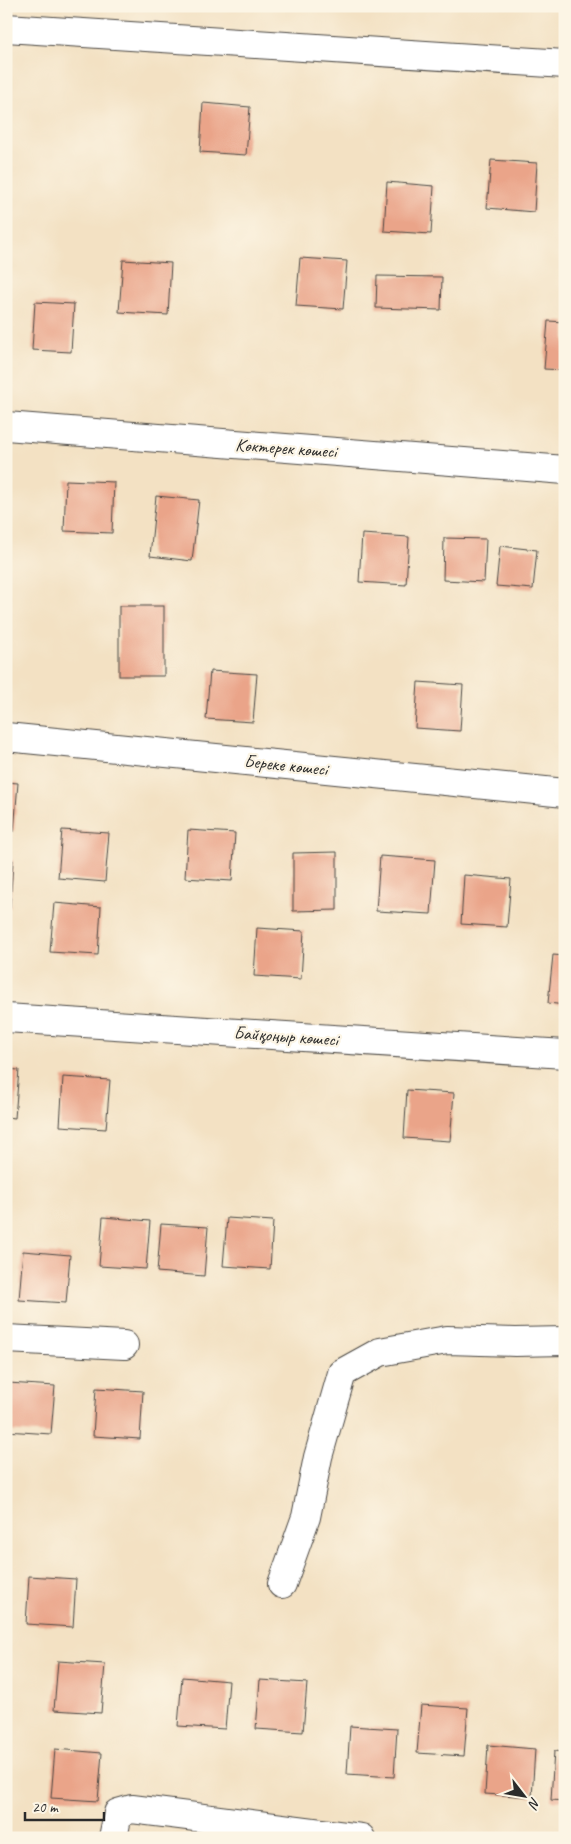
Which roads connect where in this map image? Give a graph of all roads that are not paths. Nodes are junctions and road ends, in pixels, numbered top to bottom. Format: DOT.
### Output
graph roads {
  1 [pos="6,28"];
  2 [pos="565,64"];
  3 [pos="6,426"];
  4 [pos="565,470"];
  5 [pos="6,738"];
  6 [pos="565,792"];
  7 [pos="6,1018"];
  8 [pos="565,1054"];
  9 [pos="6,1339"];
  10 [pos="565,1341"];
  11 [pos="124,1345"];
  12 [pos="282,1584"];
  13 [pos="113,1838"];
  14 [pos="361,1838"];
  1 -- 2 [label="street"];
  3 -- 4 [label="street, Көктерек көшесі"];
  5 -- 6 [label="street, Береке көшесі"];
  7 -- 8 [label="street, Байқоңыр көшесі"];
  9 -- 11 [label="street"];
  10 -- 12 [label="street"];
  13 -- 14 [label="street"];
}
